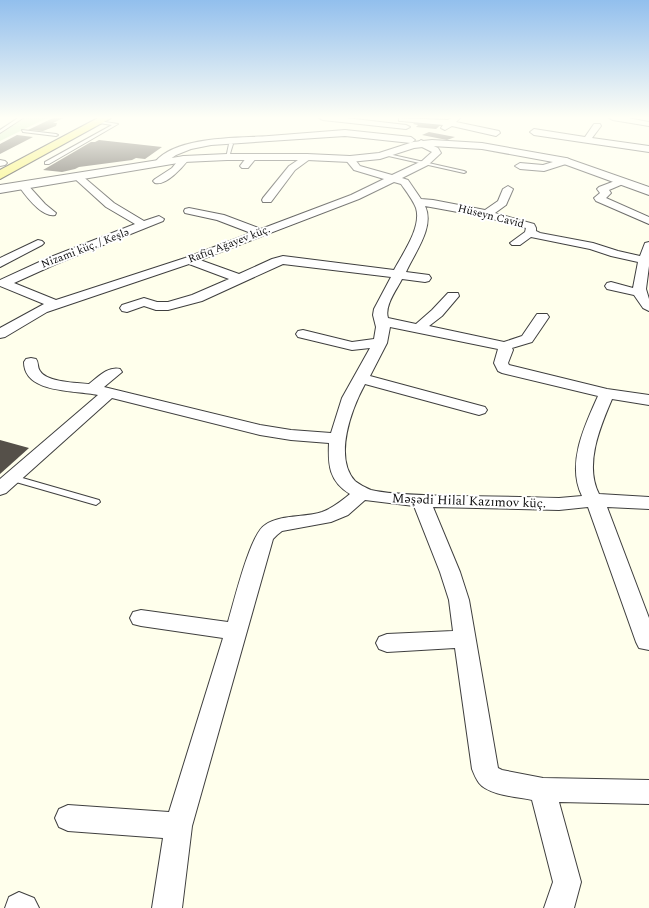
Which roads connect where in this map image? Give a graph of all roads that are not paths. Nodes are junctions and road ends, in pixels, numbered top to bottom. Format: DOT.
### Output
graph roads {
  1 [pos="13,160"];
  2 [pos="52,160"];
  3 [pos="163,160"];
  4 [pos="173,160"];
  5 [pos="183,160"];
  6 [pos="249,160"];
  7 [pos="302,160"];
  8 [pos="350,160"];
  9 [pos="413,160"];
  10 [pos="428,160"];
  11 [pos="562,160"];
  12 [pos="566,161"];
  13 [pos="160,162"];
  14 [pos="47,163"];
  15 [pos="425,163"];
  16 [pos="4,165"];
  17 [pos="245,166"];
  18 [pos="520,166"];
  19 [pos="464,172"];
  20 [pos="0,175"];
  21 [pos="78,176"];
  22 [pos="63,178"];
  23 [pos="394,178"];
  24 [pos="0,180"];
  25 [pos="158,181"];
  26 [pos="620,182"];
  27 [pos="23,185"];
  28 [pos="0,188"];
  29 [pos="508,189"];
  30 [pos="649,192"];
  31 [pos="267,200"];
  32 [pos="419,202"];
  33 [pos="189,211"];
  34 [pos="51,213"];
  35 [pos="487,214"];
  36 [pos="159,219"];
  37 [pos="649,221"];
  38 [pos="142,226"];
  39 [pos="260,232"];
  40 [pos="530,232"];
  41 [pos="38,243"];
  42 [pos="516,243"];
  43 [pos="649,245"];
  44 [pos="189,260"];
  45 [pos="646,261"];
  46 [pos="0,263"];
  47 [pos="398,275"];
  48 [pos="425,278"];
  49 [pos="241,279"];
  50 [pos="2,282"];
  51 [pos="611,286"];
  52 [pos="640,293"];
  53 [pos="453,296"];
  54 [pos="56,304"];
  55 [pos="649,307"];
  56 [pos="127,308"];
  57 [pos="542,317"];
  58 [pos="382,322"];
  59 [pos="419,328"];
  60 [pos="0,334"];
  61 [pos="303,334"];
  62 [pos="380,343"];
  63 [pos="504,346"];
  64 [pos="31,362"];
  65 [pos="115,372"];
  66 [pos="361,378"];
  67 [pos="92,389"];
  68 [pos="109,393"];
  69 [pos="607,394"];
  70 [pos="649,400"];
  71 [pos="478,410"];
  72 [pos="338,439"];
  73 [pos="6,483"];
  74 [pos="362,493"];
  75 [pos="594,500"];
  76 [pos="421,501"];
  77 [pos="96,502"];
  78 [pos="649,502"];
  79 [pos="141,618"];
  80 [pos="235,631"];
  81 [pos="466,639"];
  82 [pos="647,642"];
  83 [pos="387,643"];
  84 [pos="543,790"];
  85 [pos="649,792"];
  86 [pos="68,818"];
  87 [pos="178,826"];
  88 [pos="167,908"];
  89 [pos="559,908"];
  1 -- 16 [label="main road"];
  2 -- 14 [label="lane"];
  3 -- 13 [label="street"];
  4 -- 13 [label="street"];
  5 -- 25 [label="street"];
  6 -- 17 [label="street"];
  7 -- 31 [label="street"];
  8 -- 23 [label="street, Məşədi Hilal Kazımov küç."];
  9 -- 15 [label="lane"];
  10 -- 15 [label="street, Rafiq Ağayev küç."];
  11 -- 12 [label="street"];
  12 -- 18 [label="street"];
  12 -- 26 [label="street"];
  13 -- 21 [label="street"];
  15 -- 19 [label="lane"];
  15 -- 23 [label="street, Rafiq Ağayev küç."];
  16 -- 20 [label="main road"];
  16 -- 24 [label="street"];
  21 -- 22 [label="street"];
  21 -- 38 [label="street, Nizami küç. / Keşlə"];
  22 -- 24 [label="street"];
  22 -- 27 [label="street"];
  23 -- 32 [label="street, Məşədi Hilal Kazımov küç."];
  23 -- 39 [label="street, Rafiq Ağayev küç."];
  26 -- 30 [label="street"];
  26 -- 37 [label="street"];
  27 -- 28 [label="street"];
  27 -- 34 [label="street"];
  29 -- 35 [label="street"];
  32 -- 35 [label="street, Hüseyn Cavid"];
  32 -- 47 [label="street, Məşədi Hilal Kazımov küç."];
  33 -- 39 [label="street"];
  35 -- 40 [label="street, Hüseyn Cavid"];
  36 -- 38 [label="street"];
  38 -- 50 [label="street, Nizami küç. / Keşlə"];
  39 -- 44 [label="street, Rafiq Ağayev küç."];
  40 -- 42 [label="street"];
  40 -- 45 [label="street, Hüseyn Cavid"];
  41 -- 46 [label="street"];
  43 -- 45 [label="street"];
  44 -- 49 [label="street"];
  44 -- 54 [label="street, Rafiq Ağayev küç."];
  45 -- 52 [label="street"];
  47 -- 48 [label="street"];
  47 -- 49 [label="street"];
  47 -- 58 [label="street, Məşədi Hilal Kazımov küç."];
  49 -- 56 [label="street"];
  50 -- 54 [label="street, Nizami küç. / Keşlə"];
  51 -- 52 [label="street"];
  52 -- 55 [label="street"];
  53 -- 59 [label="street"];
  54 -- 60 [label="street, Rafiq Ağayev küç."];
  57 -- 63 [label="street"];
  58 -- 59 [label="street"];
  58 -- 62 [label="street, Məşədi Hilal Kazımov küç."];
  59 -- 63 [label="street"];
  61 -- 62 [label="street"];
  62 -- 66 [label="street, Məşədi Hilal Kazımov küç."];
  63 -- 69 [label="street"];
  64 -- 67 [label="street"];
  65 -- 67 [label="street"];
  66 -- 71 [label="street"];
  66 -- 72 [label="street, Məşədi Hilal Kazımov küç."];
  67 -- 68 [label="street"];
  68 -- 72 [label="street"];
  68 -- 73 [label="street"];
  69 -- 70 [label="street"];
  69 -- 75 [label="street"];
  72 -- 74 [label="street, Məşədi Hilal Kazımov küç."];
  73 -- 77 [label="lane"];
  74 -- 76 [label="street, Məşədi Hilal Kazımov küç."];
  74 -- 80 [label="street"];
  75 -- 76 [label="street, Məşədi Hilal Kazımov küç."];
  75 -- 78 [label="street, Məşədi Hilal Kazımov küç."];
  75 -- 82 [label="street"];
  76 -- 81 [label="street"];
  79 -- 80 [label="street"];
  80 -- 87 [label="street"];
  81 -- 83 [label="street"];
  81 -- 84 [label="street"];
  84 -- 85 [label="street"];
  84 -- 89 [label="street"];
  86 -- 87 [label="street"];
  87 -- 88 [label="street"];
}
